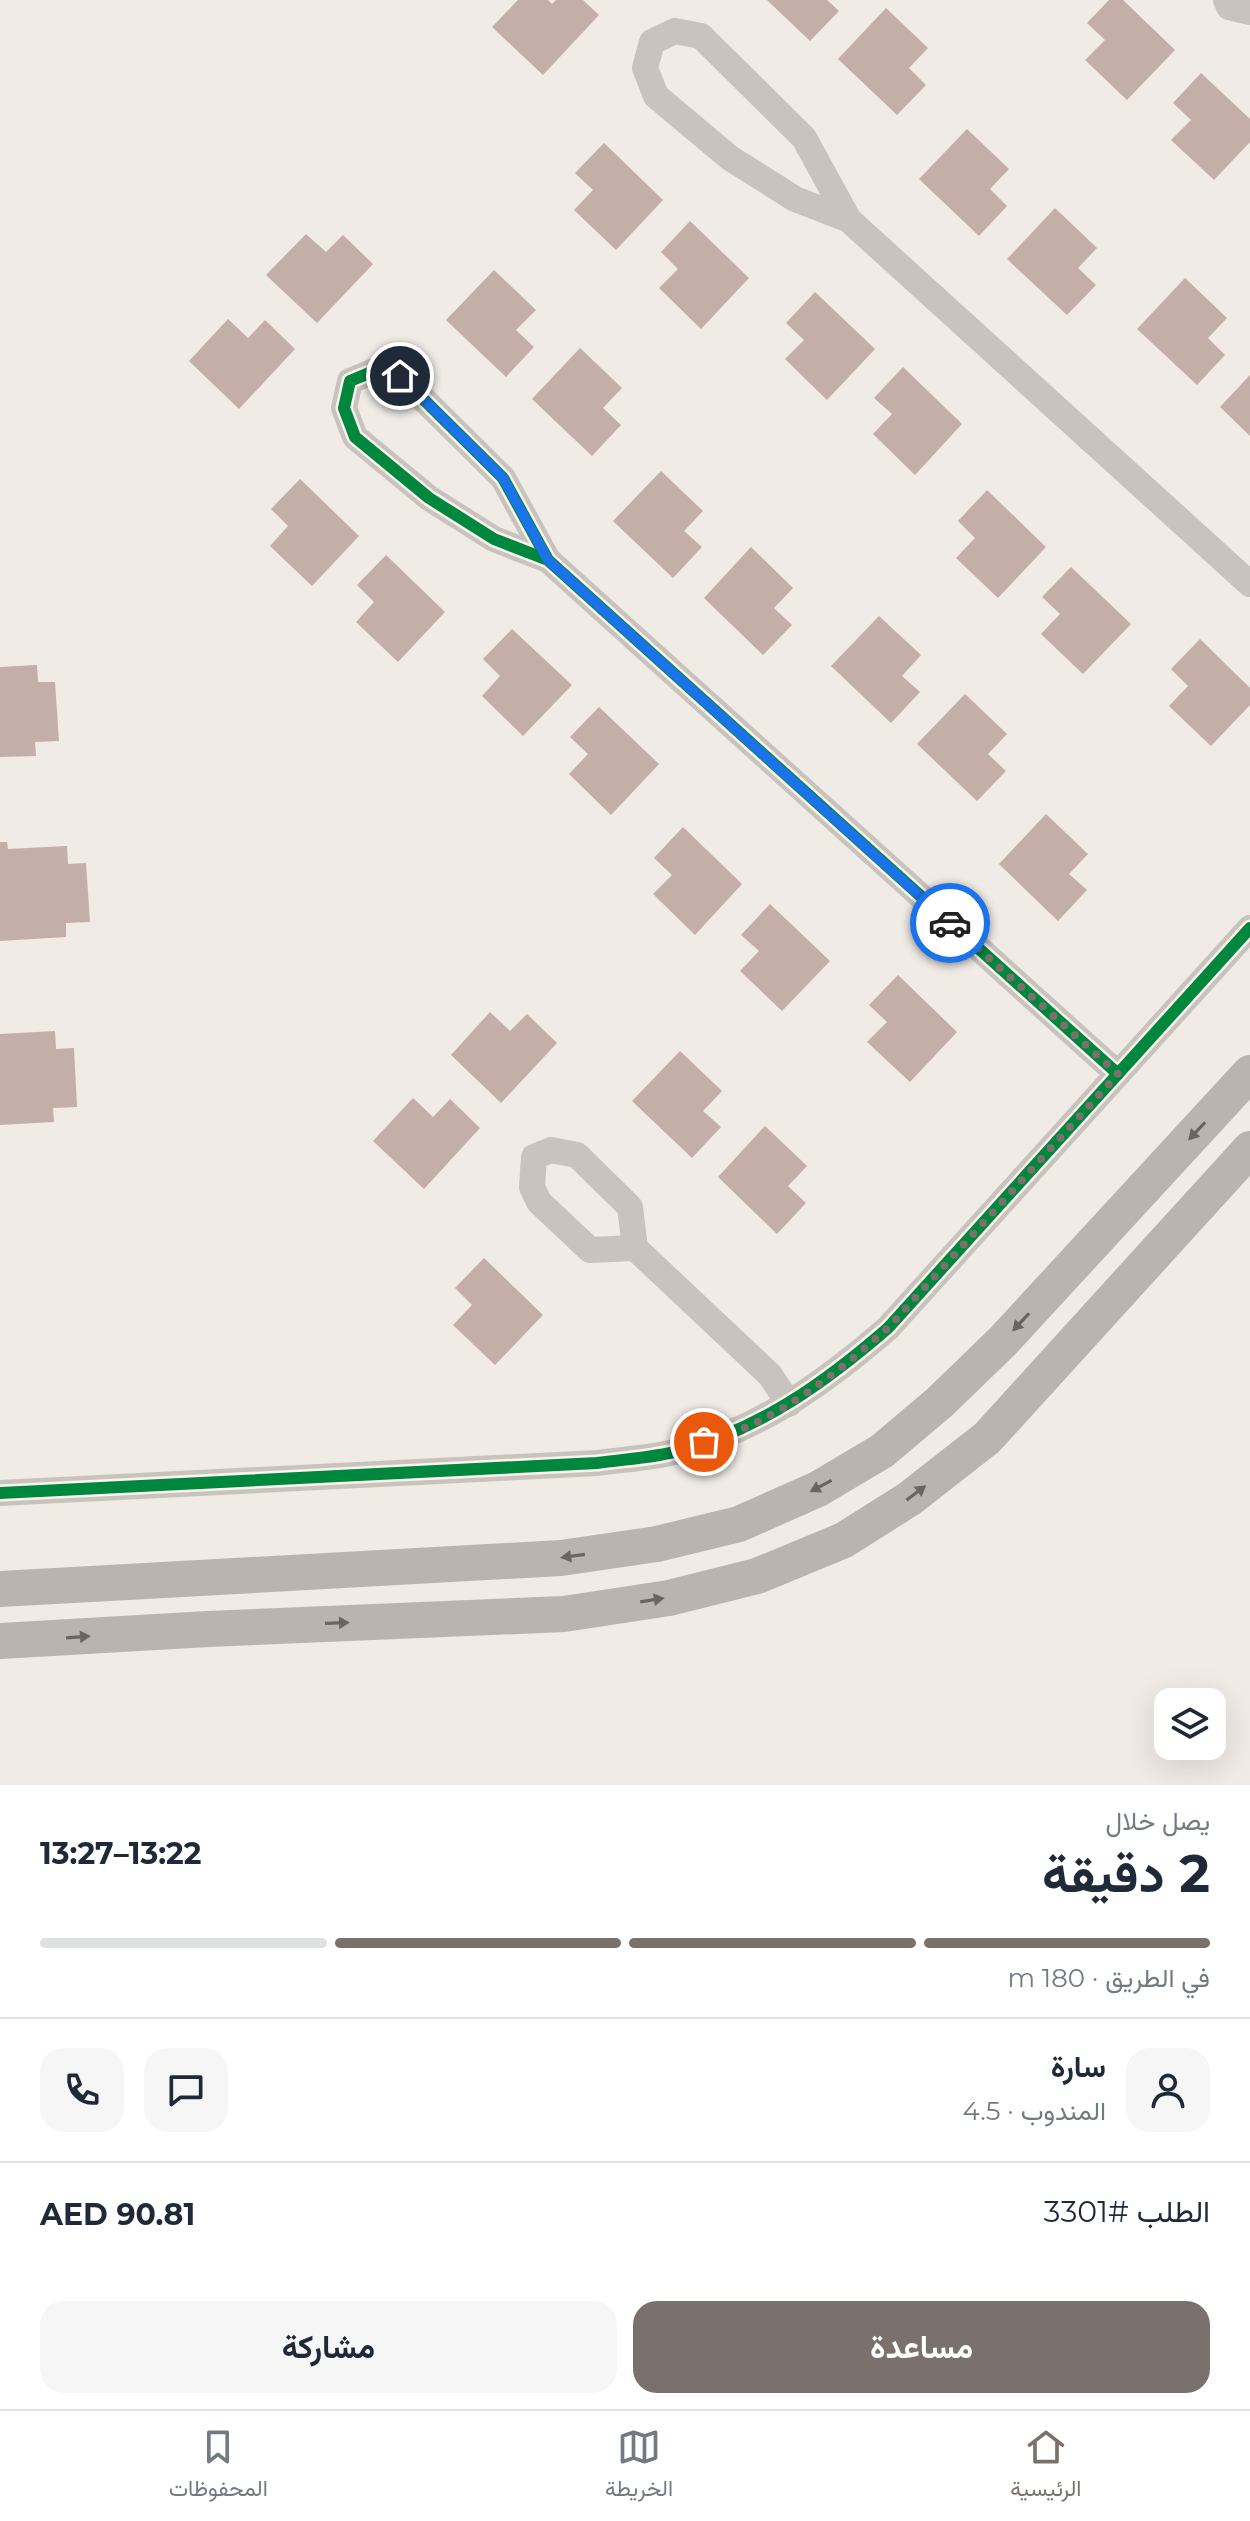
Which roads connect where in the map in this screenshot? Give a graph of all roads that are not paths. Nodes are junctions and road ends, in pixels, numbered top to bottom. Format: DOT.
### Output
graph roads {
  1 [pos="1226,0"];
  2 [pos="1250,12"];
  3 [pos="849,220"];
  4 [pos="548,560"];
  5 [pos="1250,584"];
  6 [pos="1250,928"];
  7 [pos="1250,1073"];
  8 [pos="1118,1074"];
  9 [pos="1250,1149"];
  10 [pos="1108,1227"];
  11 [pos="635,1248"];
  12 [pos="1147,1263"];
  13 [pos="789,1404"];
  14 [pos="0,1493"];
  15 [pos="206,1578"];
  16 [pos="0,1589"];
  17 [pos="208,1629"];
  18 [pos="0,1641"];
  1 -- 2 [label="street"];
  3 -- 3 [label="street"];
  3 -- 5 [label="street"];
  4 -- 4 [label="street"];
  4 -- 8 [label="street"];
  6 -- 8 [label="street"];
  7 -- 10 [label="main road, one-way"];
  8 -- 13 [label="street"];
  9 -- 12 [label="main road"];
  10 -- 12 [label="main road"];
  10 -- 15 [label="main road, one-way"];
  11 -- 13 [label="street"];
  17 -- 12 [label="main road, one-way"];
  13 -- 14 [label="street"];
  15 -- 16 [label="main road"];
  15 -- 17 [label="main road"];
  18 -- 17 [label="main road, one-way"];
}
